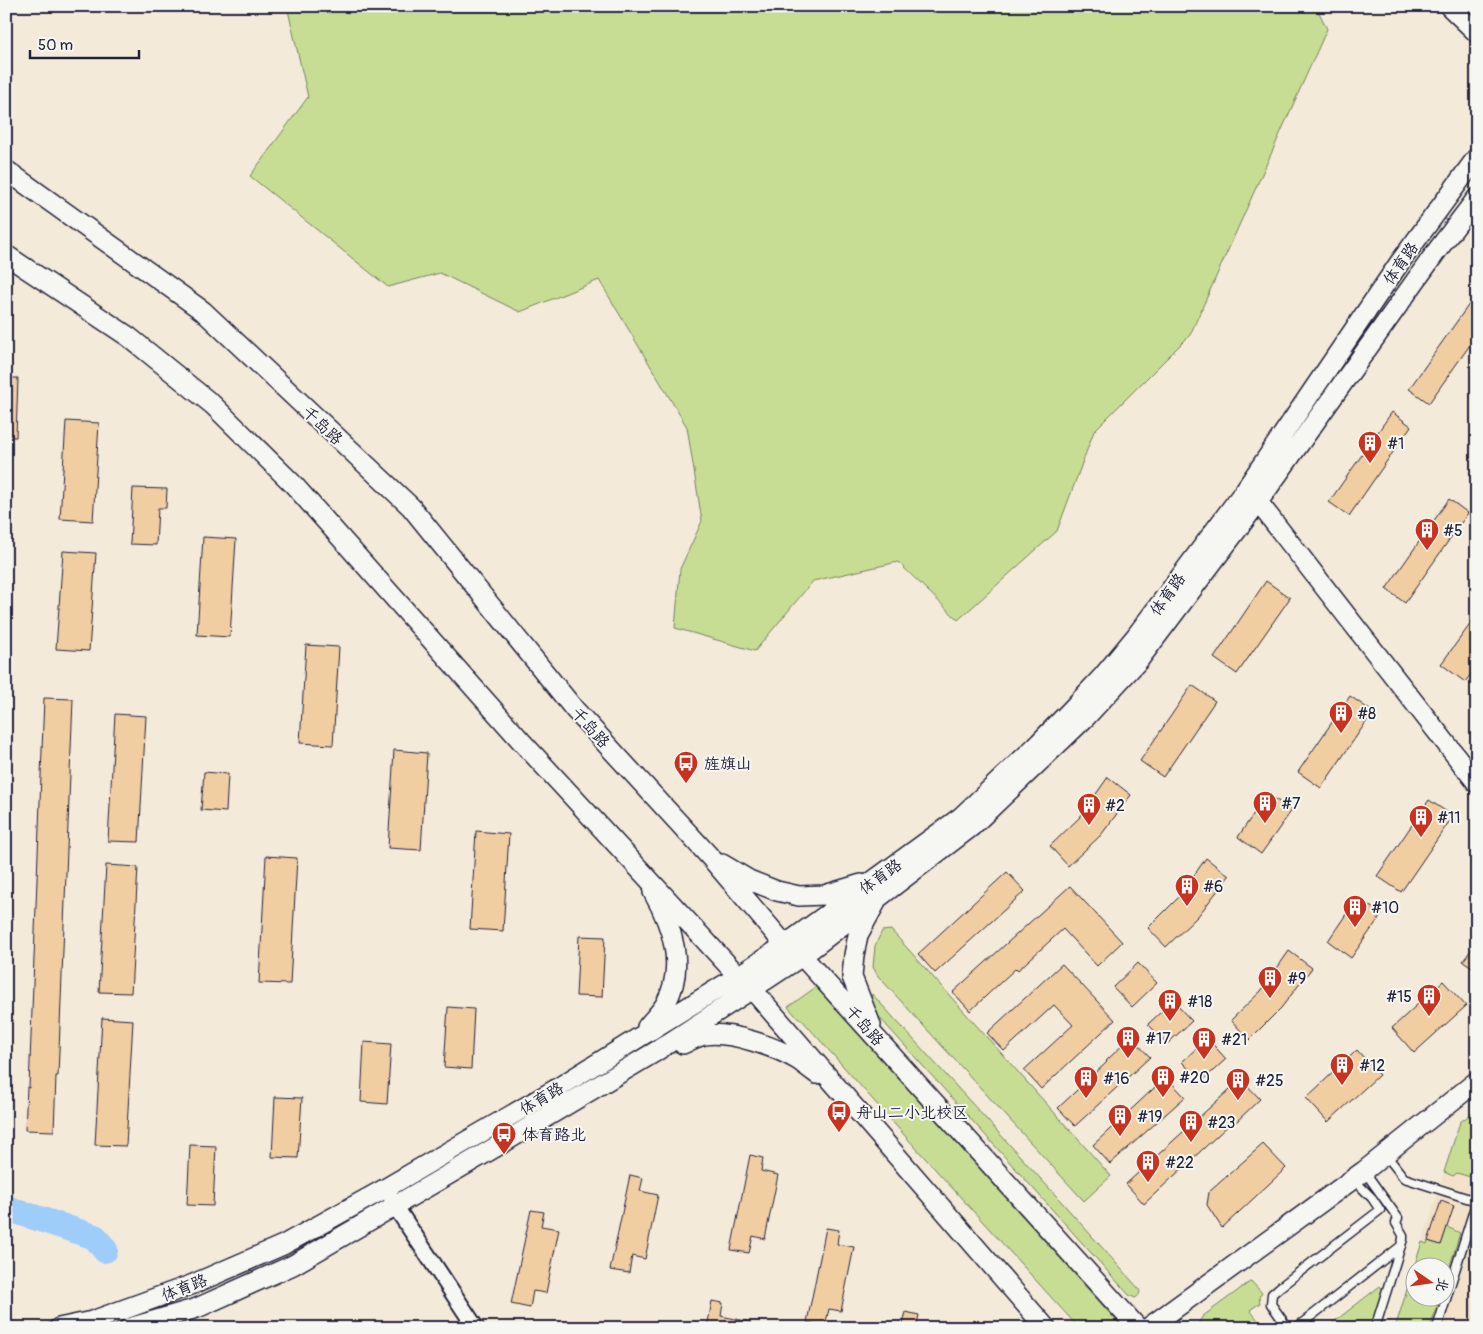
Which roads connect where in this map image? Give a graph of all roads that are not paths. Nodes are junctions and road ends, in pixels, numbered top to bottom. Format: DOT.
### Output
graph roads {
  1 [pos="1449,6"];
  2 [pos="1477,33"];
  3 [pos="1477,157"];
  4 [pos="6,170"];
  5 [pos="1477,198"];
  6 [pos="6,255"];
  7 [pos="1251,496"];
  8 [pos="1477,782"];
  9 [pos="711,858"];
  10 [pos="640,870"];
  11 [pos="874,891"];
  12 [pos="785,945"];
  13 [pos="802,956"];
  14 [pos="738,976"];
  15 [pos="752,989"];
  16 [pos="641,1037"];
  17 [pos="878,1040"];
  18 [pos="610,1079"];
  19 [pos="1477,1081"];
  20 [pos="841,1091"];
  21 [pos="1384,1154"];
  22 [pos="1359,1175"];
  23 [pos="386,1188"];
  24 [pos="1477,1201"];
  25 [pos="395,1206"];
  26 [pos="1401,1246"];
  27 [pos="59,1328"];
  28 [pos="129,1328"];
  29 [pos="476,1328"];
  30 [pos="1046,1328"];
  31 [pos="1138,1328"];
  32 [pos="1148,1328"];
  33 [pos="1288,1328"];
  34 [pos="1296,1328"];
  35 [pos="1375,1328"];
  36 [pos="1437,1328"];
  1 -- 2 [label="street"];
  3 -- 7 [label="street, 体育路"];
  4 -- 9 [label="street, 千岛路"];
  5 -- 7 [label="street, 体育路"];
  6 -- 10 [label="street"];
  7 -- 8 [label="street"];
  7 -- 11 [label="street, 体育路"];
  9 -- 11 [label="street"];
  9 -- 12 [label="street, 千岛路"];
  10 -- 14 [label="street"];
  10 -- 16 [label="street"];
  11 -- 12 [label="street, 体育路"];
  11 -- 13 [label="street, 体育路"];
  11 -- 17 [label="street"];
  12 -- 13 [label="street, 千岛路"];
  12 -- 14 [label="street, 体育路"];
  13 -- 15 [label="street, 体育路"];
  13 -- 17 [label="street, 千岛路"];
  14 -- 15 [label="street"];
  14 -- 16 [label="street, 体育路"];
  15 -- 18 [label="street, 体育路"];
  15 -- 20 [label="street"];
  16 -- 23 [label="street, 体育路"];
  17 -- 31 [label="street, 千岛路"];
  18 -- 20 [label="street"];
  18 -- 25 [label="street, 体育路"];
  19 -- 21 [label="street"];
  20 -- 30 [label="street"];
  21 -- 22 [label="street"];
  21 -- 24 [label="lane"];
  22 -- 26 [label="lane"];
  22 -- 32 [label="street"];
  22 -- 33 [label="lane"];
  23 -- 25 [label="street"];
  23 -- 27 [label="street, 体育路"];
  24 -- 36 [label="lane"];
  25 -- 28 [label="street, 体育路"];
  25 -- 29 [label="street"];
  26 -- 34 [label="lane"];
  26 -- 35 [label="lane"];
}
